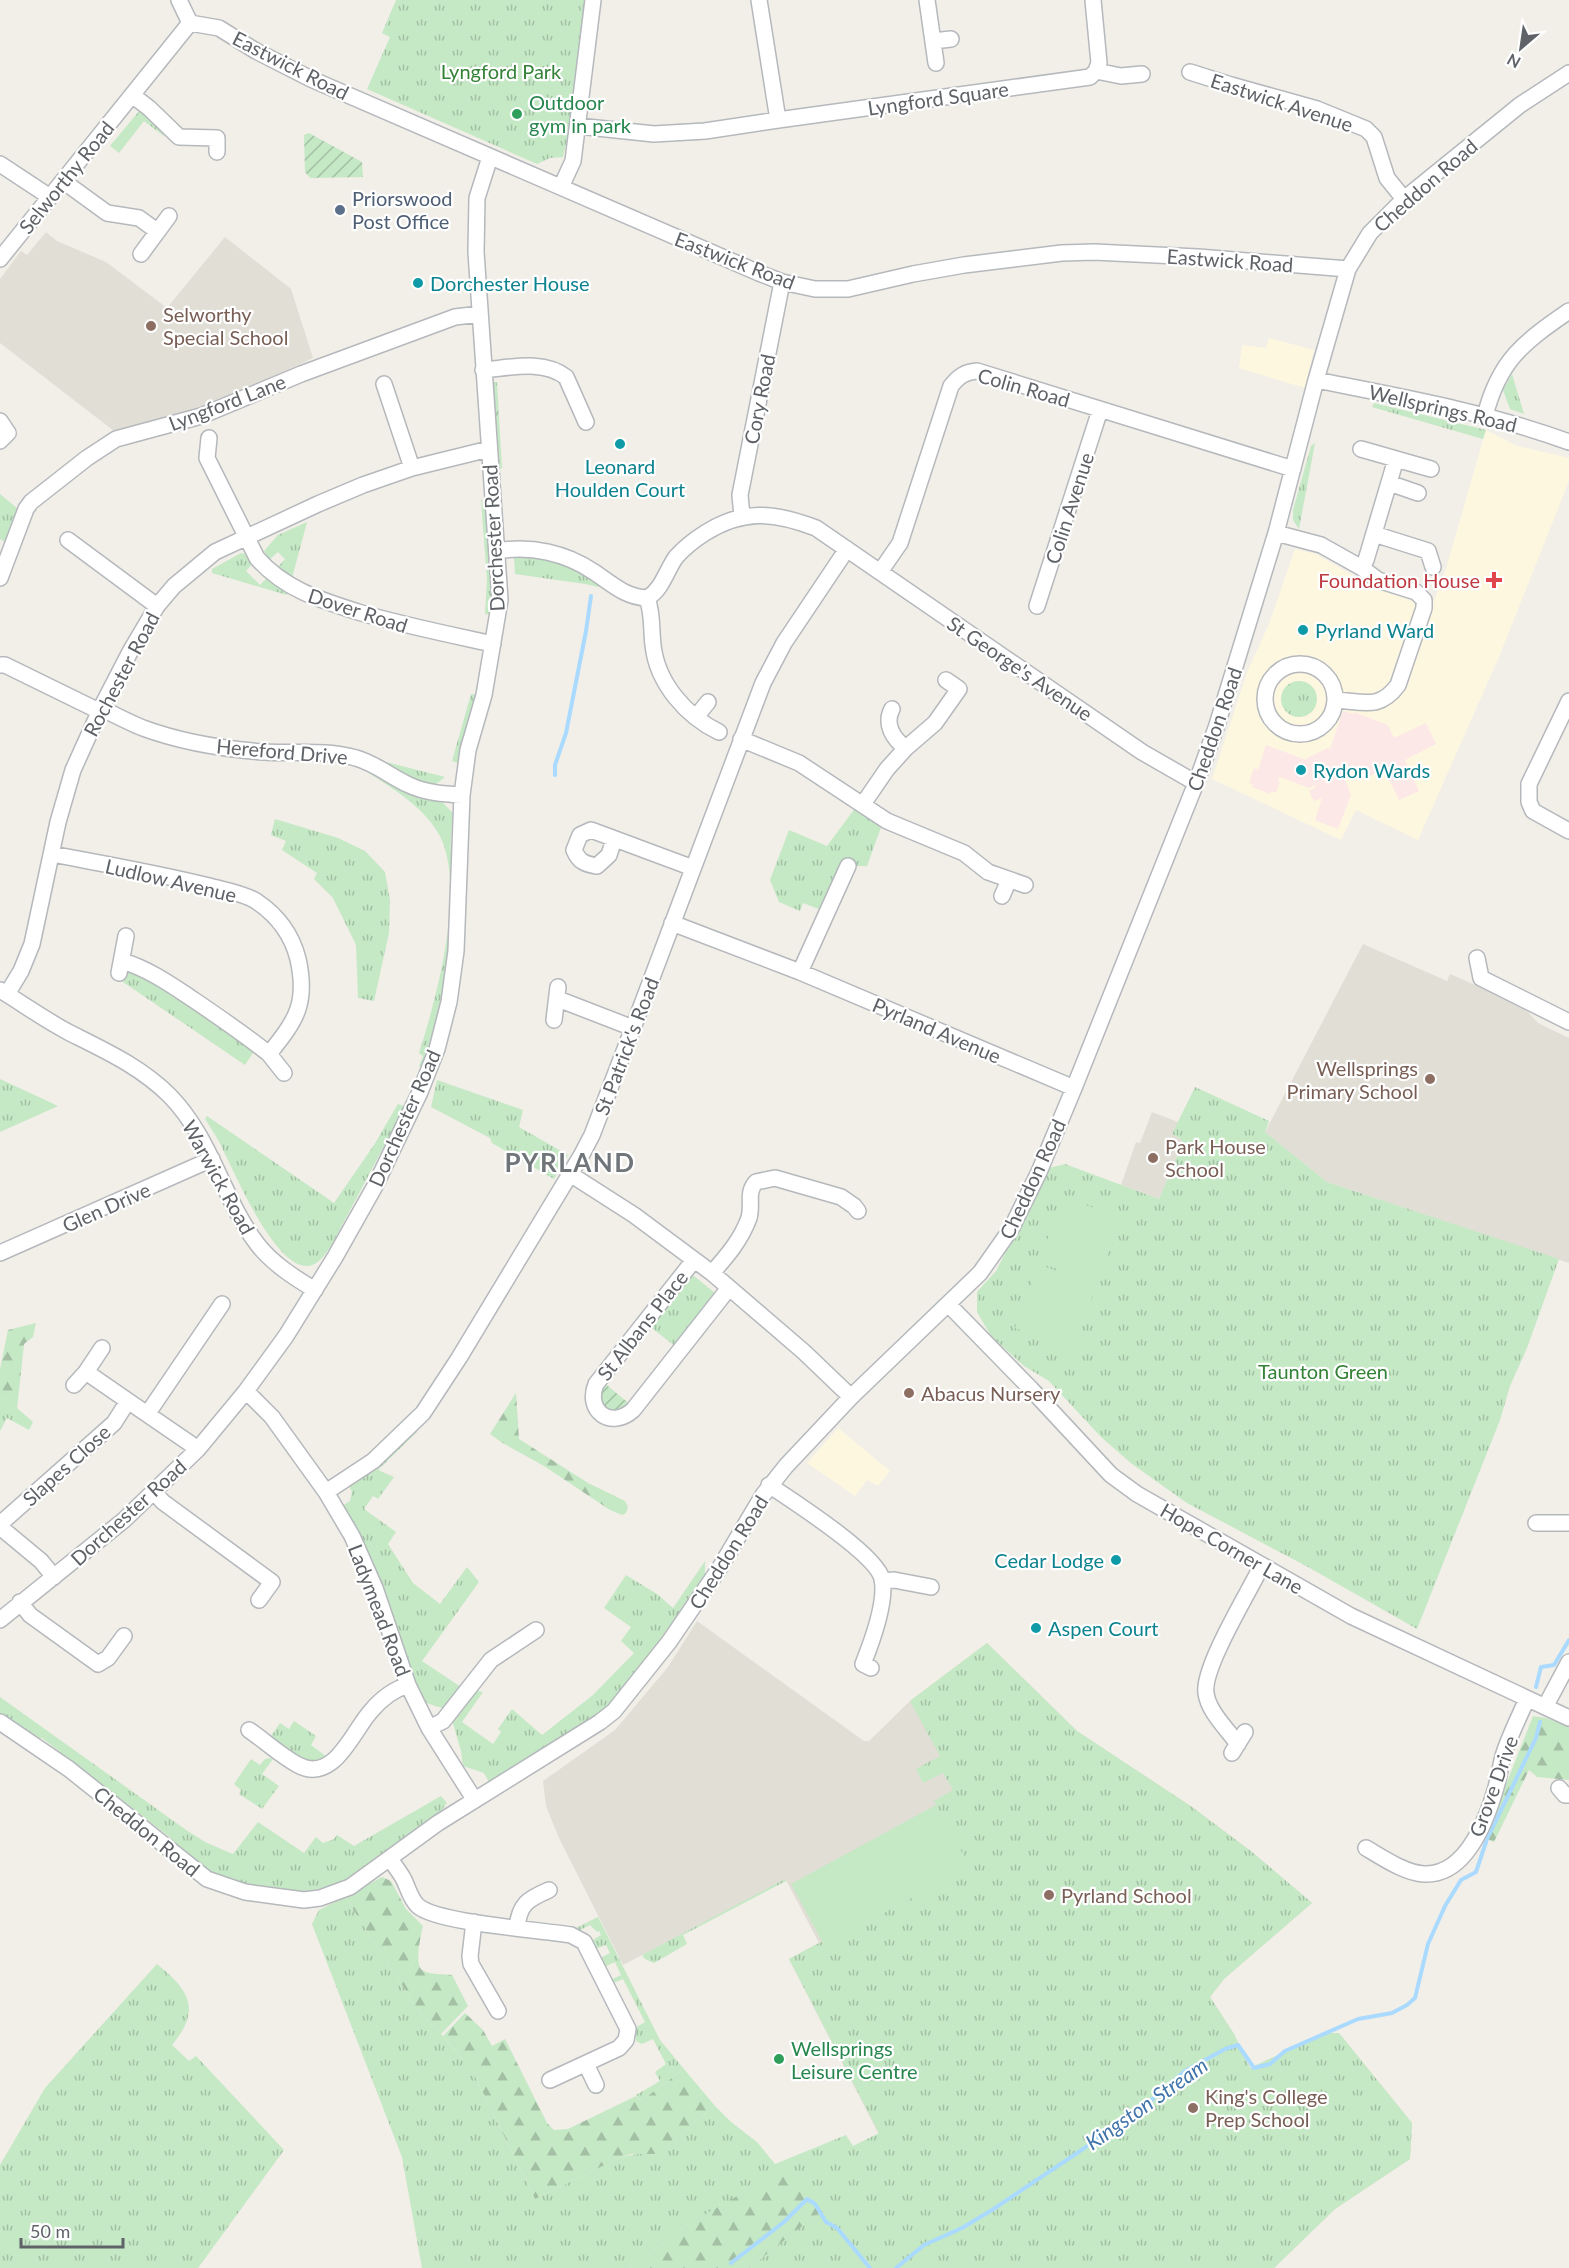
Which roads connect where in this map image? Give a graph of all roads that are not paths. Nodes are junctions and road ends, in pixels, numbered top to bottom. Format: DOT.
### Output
graph roads {
  1 [pos="179,0"];
  2 [pos="594,0"];
  3 [pos="759,0"];
  4 [pos="927,0"];
  5 [pos="1093,0"];
  6 [pos="190,23"];
  7 [pos="951,39"];
  8 [pos="933,41"];
  9 [pos="936,63"];
  10 [pos="1096,71"];
  11 [pos="1190,72"];
  12 [pos="1569,73"];
  13 [pos="1142,74"];
  14 [pos="132,95"];
  15 [pos="778,120"];
  16 [pos="578,126"];
  17 [pos="217,152"];
  18 [pos="490,157"];
  19 [pos="0,164"];
  20 [pos="63,181"];
  21 [pos="561,187"];
  22 [pos="50,197"];
  23 [pos="1404,199"];
  24 [pos="169,216"];
  25 [pos="157,231"];
  26 [pos="141,254"];
  27 [pos="0,259"];
  28 [pos="1348,269"];
  29 [pos="782,282"];
  30 [pos="1569,311"];
  31 [pos="480,314"];
  32 [pos="483,370"];
  33 [pos="1316,380"];
  34 [pos="384,384"];
  35 [pos="1100,410"];
  36 [pos="1485,416"];
  37 [pos="586,422"];
  38 [pos="209,438"];
  39 [pos="1569,442"];
  40 [pos="489,449"];
  41 [pos="1361,449"];
  42 [pos="1396,459"];
  43 [pos="412,468"];
  44 [pos="1293,469"];
  45 [pos="1431,469"];
  46 [pos="1389,483"];
  47 [pos="1418,493"];
  48 [pos="742,516"];
  49 [pos="1276,533"];
  50 [pos="1374,534"];
  51 [pos="246,538"];
  52 [pos="68,540"];
  53 [pos="847,549"];
  54 [pos="497,551"];
  55 [pos="1433,567"];
  56 [pos="1362,568"];
  57 [pos="880,572"];
  58 [pos="0,578"];
  59 [pos="647,598"];
  60 [pos="157,606"];
  61 [pos="1037,606"];
  62 [pos="493,644"];
  63 [pos="0,665"];
  64 [pos="952,685"];
  65 [pos="1335,700"];
  66 [pos="1569,701"];
  67 [pos="708,702"];
  68 [pos="892,709"];
  69 [pos="100,710"];
  70 [pos="696,717"];
  71 [pos="719,732"];
  72 [pos="741,739"];
  73 [pos="906,748"];
  74 [pos="1196,783"];
  75 [pos="462,795"];
  76 [pos="863,804"];
  77 [pos="1569,831"];
  78 [pos="614,839"];
  79 [pos="52,854"];
  80 [pos="848,866"];
  81 [pos="693,868"];
  82 [pos="1009,880"];
  83 [pos="1025,885"];
  84 [pos="1002,896"];
  85 [pos="672,923"];
  86 [pos="126,936"];
  87 [pos="1477,958"];
  88 [pos="800,972"];
  89 [pos="4,992"];
  90 [pos="554,1020"];
  91 [pos="1569,1022"];
  92 [pos="633,1028"];
  93 [pos="269,1054"];
  94 [pos="284,1072"];
  95 [pos="1074,1088"];
  96 [pos="212,1159"];
  97 [pos="570,1174"];
  98 [pos="858,1211"];
  99 [pos="0,1253"];
  100 [pos="694,1260"];
  101 [pos="712,1274"];
  102 [pos="729,1288"];
  103 [pos="315,1290"];
  104 [pos="222,1304"];
  105 [pos="948,1304"];
  106 [pos="102,1348"];
  107 [pos="86,1372"];
  108 [pos="74,1385"];
  109 [pos="246,1391"];
  110 [pos="851,1396"];
  111 [pos="128,1401"];
  112 [pos="148,1413"];
  113 [pos="198,1449"];
  114 [pos="769,1485"];
  115 [pos="154,1492"];
  116 [pos="326,1492"];
  117 [pos="1569,1523"];
  118 [pos="1536,1524"];
  119 [pos="0,1526"];
  120 [pos="1262,1565"];
  121 [pos="54,1577"];
  122 [pos="883,1581"];
  123 [pos="931,1587"];
  124 [pos="259,1600"];
  125 [pos="20,1602"];
  126 [pos="0,1620"];
  127 [pos="536,1630"];
  128 [pos="124,1636"];
  129 [pos="1569,1662"];
  130 [pos="863,1664"];
  131 [pos="408,1685"];
  132 [pos="1527,1699"];
  133 [pos="1545,1707"];
  134 [pos="1569,1718"];
  135 [pos="0,1722"];
  136 [pos="429,1728"];
  137 [pos="249,1730"];
  138 [pos="1239,1743"];
  139 [pos="474,1799"];
  140 [pos="1366,1848"];
  141 [pos="390,1859"];
  142 [pos="549,1890"];
  143 [pos="474,1922"];
  144 [pos="517,1928"];
  145 [pos="498,2011"];
  146 [pos="586,2064"];
  147 [pos="550,2080"];
  148 [pos="596,2085"];
  1 -- 6 [label="street"];
  2 -- 16 [label="street"];
  3 -- 15 [label="street"];
  4 -- 8 [label="street"];
  5 -- 10 [label="street"];
  6 -- 14 [label="street, Selworthy Road"];
  6 -- 18 [label="street, Eastwick Road"];
  7 -- 8 [label="street"];
  8 -- 9 [label="street"];
  10 -- 13 [label="street, Lyngford Square"];
  10 -- 15 [label="street, Lyngford Square"];
  11 -- 23 [label="street, Eastwick Avenue"];
  12 -- 23 [label="street, Cheddon Road"];
  14 -- 17 [label="street"];
  14 -- 20 [label="street, Selworthy Road"];
  15 -- 16 [label="street, Lyngford Square"];
  16 -- 21 [label="street"];
  18 -- 21 [label="street, Eastwick Road"];
  18 -- 31 [label="street, Dorchester Road"];
  19 -- 22 [label="street"];
  20 -- 22 [label="street, Selworthy Road"];
  20 -- 25 [label="street"];
  21 -- 29 [label="street, Eastwick Road"];
  22 -- 27 [label="street, Selworthy Road"];
  23 -- 28 [label="street, Cheddon Road"];
  24 -- 25 [label="street"];
  25 -- 26 [label="street"];
  28 -- 29 [label="street, Eastwick Road"];
  28 -- 33 [label="street, Cheddon Road"];
  29 -- 48 [label="street, Cory Road"];
  30 -- 36 [label="street"];
  31 -- 32 [label="street, Dorchester Road"];
  31 -- 58 [label="street, Lyngford Lane"];
  32 -- 37 [label="street"];
  32 -- 40 [label="street, Dorchester Road"];
  33 -- 36 [label="street, Wellsprings Road"];
  33 -- 44 [label="street, Cheddon Road"];
  34 -- 43 [label="street"];
  35 -- 44 [label="street, Colin Road"];
  35 -- 57 [label="street, Colin Road"];
  35 -- 61 [label="street, Colin Avenue"];
  36 -- 39 [label="street, Wellsprings Road"];
  38 -- 51 [label="street, Dover Road"];
  40 -- 43 [label="street, Rochester Road"];
  40 -- 54 [label="street, Dorchester Road"];
  41 -- 42 [label="street"];
  42 -- 45 [label="street"];
  42 -- 46 [label="street"];
  43 -- 51 [label="street, Rochester Road"];
  44 -- 49 [label="street, Cheddon Road"];
  46 -- 47 [label="street"];
  46 -- 50 [label="street"];
  48 -- 53 [label="street, St George's Avenue"];
  48 -- 59 [label="street"];
  49 -- 56 [label="street"];
  49 -- 74 [label="street, Cheddon Road"];
  50 -- 55 [label="street"];
  50 -- 56 [label="street"];
  51 -- 60 [label="street, Rochester Road"];
  51 -- 62 [label="street, Dover Road"];
  52 -- 60 [label="street"];
  53 -- 57 [label="street, St George's Avenue"];
  53 -- 72 [label="street, St Patrick's Road"];
  54 -- 59 [label="street"];
  54 -- 62 [label="street, Dorchester Road"];
  56 -- 65 [label="street"];
  57 -- 74 [label="street, St George's Avenue"];
  59 -- 70 [label="street"];
  60 -- 69 [label="street, Rochester Road"];
  62 -- 75 [label="street, Dorchester Road"];
  63 -- 69 [label="street, Hereford Drive"];
  64 -- 73 [label="street"];
  65 -- 65 [label="street"];
  66 -- 77 [label="street"];
  67 -- 70 [label="street"];
  68 -- 73 [label="street"];
  69 -- 75 [label="street, Hereford Drive"];
  69 -- 79 [label="street, Rochester Road"];
  70 -- 71 [label="street"];
  72 -- 76 [label="street"];
  72 -- 81 [label="street, St Patrick's Road"];
  73 -- 76 [label="street"];
  74 -- 95 [label="street, Cheddon Road"];
  75 -- 103 [label="street, Dorchester Road"];
  76 -- 82 [label="street"];
  78 -- 81 [label="street"];
  79 -- 89 [label="street, Rochester Road"];
  79 -- 93 [label="street, Ludlow Avenue"];
  80 -- 88 [label="street"];
  81 -- 85 [label="street, St Patrick's Road"];
  82 -- 83 [label="street"];
  82 -- 84 [label="street"];
  85 -- 88 [label="street, Pyrland Avenue"];
  85 -- 92 [label="street, St Patrick's Road"];
  86 -- 93 [label="street"];
  87 -- 91 [label="street"];
  88 -- 95 [label="street, Pyrland Avenue"];
  89 -- 96 [label="street, Warwick Road"];
  90 -- 92 [label="street"];
  92 -- 97 [label="street, St Patrick's Road"];
  93 -- 94 [label="street"];
  95 -- 105 [label="street, Cheddon Road"];
  96 -- 99 [label="street, Glen Drive"];
  96 -- 103 [label="street, Warwick Road"];
  97 -- 100 [label="street, St Albans Place"];
  97 -- 116 [label="street, St Patrick's Road"];
  98 -- 101 [label="street, St Albans Place"];
  100 -- 101 [label="street, St Albans Place"];
  100 -- 102 [label="street, St Albans Place"];
  101 -- 102 [label="street, St Albans Place"];
  102 -- 110 [label="street, St Albans Place"];
  103 -- 109 [label="street, Dorchester Road"];
  104 -- 112 [label="street"];
  105 -- 110 [label="street, Cheddon Road"];
  105 -- 120 [label="street, Hope Corner Lane"];
  106 -- 107 [label="street"];
  107 -- 108 [label="street"];
  107 -- 111 [label="street"];
  109 -- 113 [label="street, Dorchester Road"];
  109 -- 116 [label="street, Ladymead Road"];
  110 -- 114 [label="street, Cheddon Road"];
  111 -- 112 [label="street"];
  111 -- 119 [label="street, Slapes Close"];
  112 -- 113 [label="street"];
  113 -- 115 [label="street, Dorchester Road"];
  114 -- 122 [label="street"];
  114 -- 139 [label="street, Cheddon Road"];
  115 -- 121 [label="street, Dorchester Road"];
  115 -- 124 [label="street"];
  116 -- 131 [label="street, Ladymead Road"];
  117 -- 118 [label="street"];
  119 -- 121 [label="street, Slapes Close"];
  120 -- 132 [label="street, Hope Corner Lane"];
  120 -- 138 [label="street"];
  121 -- 125 [label="street, Dorchester Road"];
  122 -- 123 [label="street"];
  122 -- 130 [label="street"];
  125 -- 126 [label="street, Dorchester Road"];
  125 -- 128 [label="street"];
  127 -- 136 [label="street"];
  129 -- 133 [label="street"];
  131 -- 136 [label="street, Ladymead Road"];
  131 -- 137 [label="street, Ladymead Road"];
  132 -- 133 [label="street, Hope Corner Lane"];
  132 -- 140 [label="street, Grove Drive"];
  133 -- 134 [label="street, Hope Corner Lane"];
  135 -- 141 [label="street, Cheddon Road"];
  136 -- 139 [label="street, Ladymead Road"];
  139 -- 141 [label="street, Cheddon Road"];
  141 -- 143 [label="street"];
  142 -- 144 [label="street"];
  143 -- 144 [label="street"];
  143 -- 145 [label="street"];
  144 -- 146 [label="street"];
  146 -- 147 [label="street"];
  146 -- 148 [label="street"];
}
